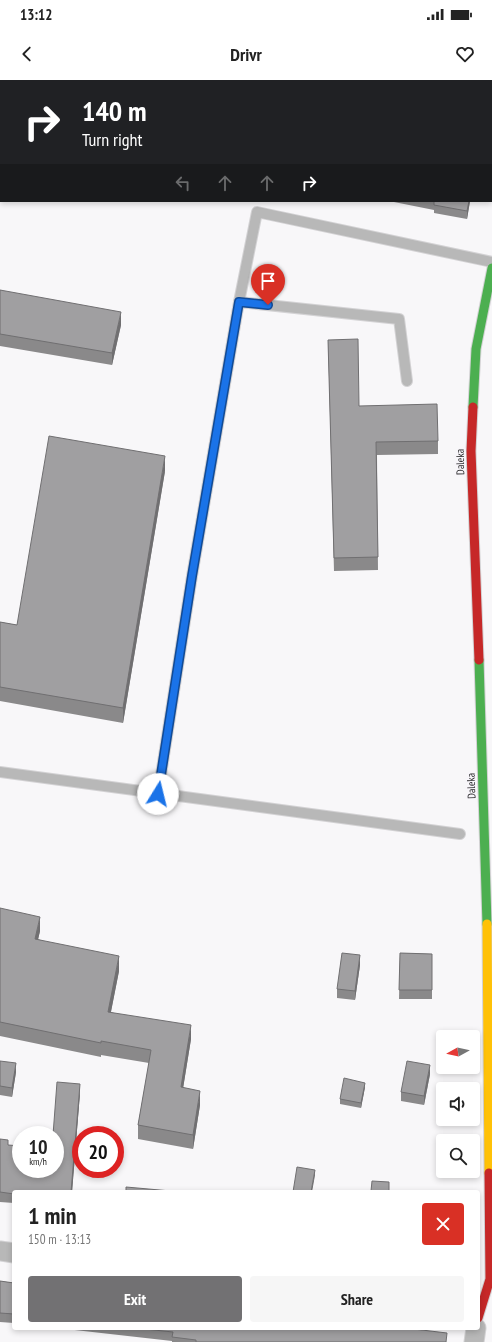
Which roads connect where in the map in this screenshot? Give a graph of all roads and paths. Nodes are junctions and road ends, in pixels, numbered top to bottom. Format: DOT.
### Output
graph roads {
  1 [pos="492,262"];
  2 [pos="492,268"];
  3 [pos="239,302"];
  4 [pos="408,381"];
  5 [pos="0,772"];
  6 [pos="158,794"];
  7 [pos="460,834"];
  8 [pos="0,1251"];
  9 [pos="12,1253"];
  10 [pos="482,1308"];
  11 [pos="476,1330"];
  12 [pos="474,1342"];
  1 -- 3 [label="lane"];
  2 -- 10 [label="street, Daleka"];
  3 -- 4 [label="lane"];
  3 -- 6 [label="lane"];
  5 -- 6 [label="lane"];
  6 -- 7 [label="lane"];
  8 -- 9 [label="street"];
  11 -- 12 [label="street"];
}
